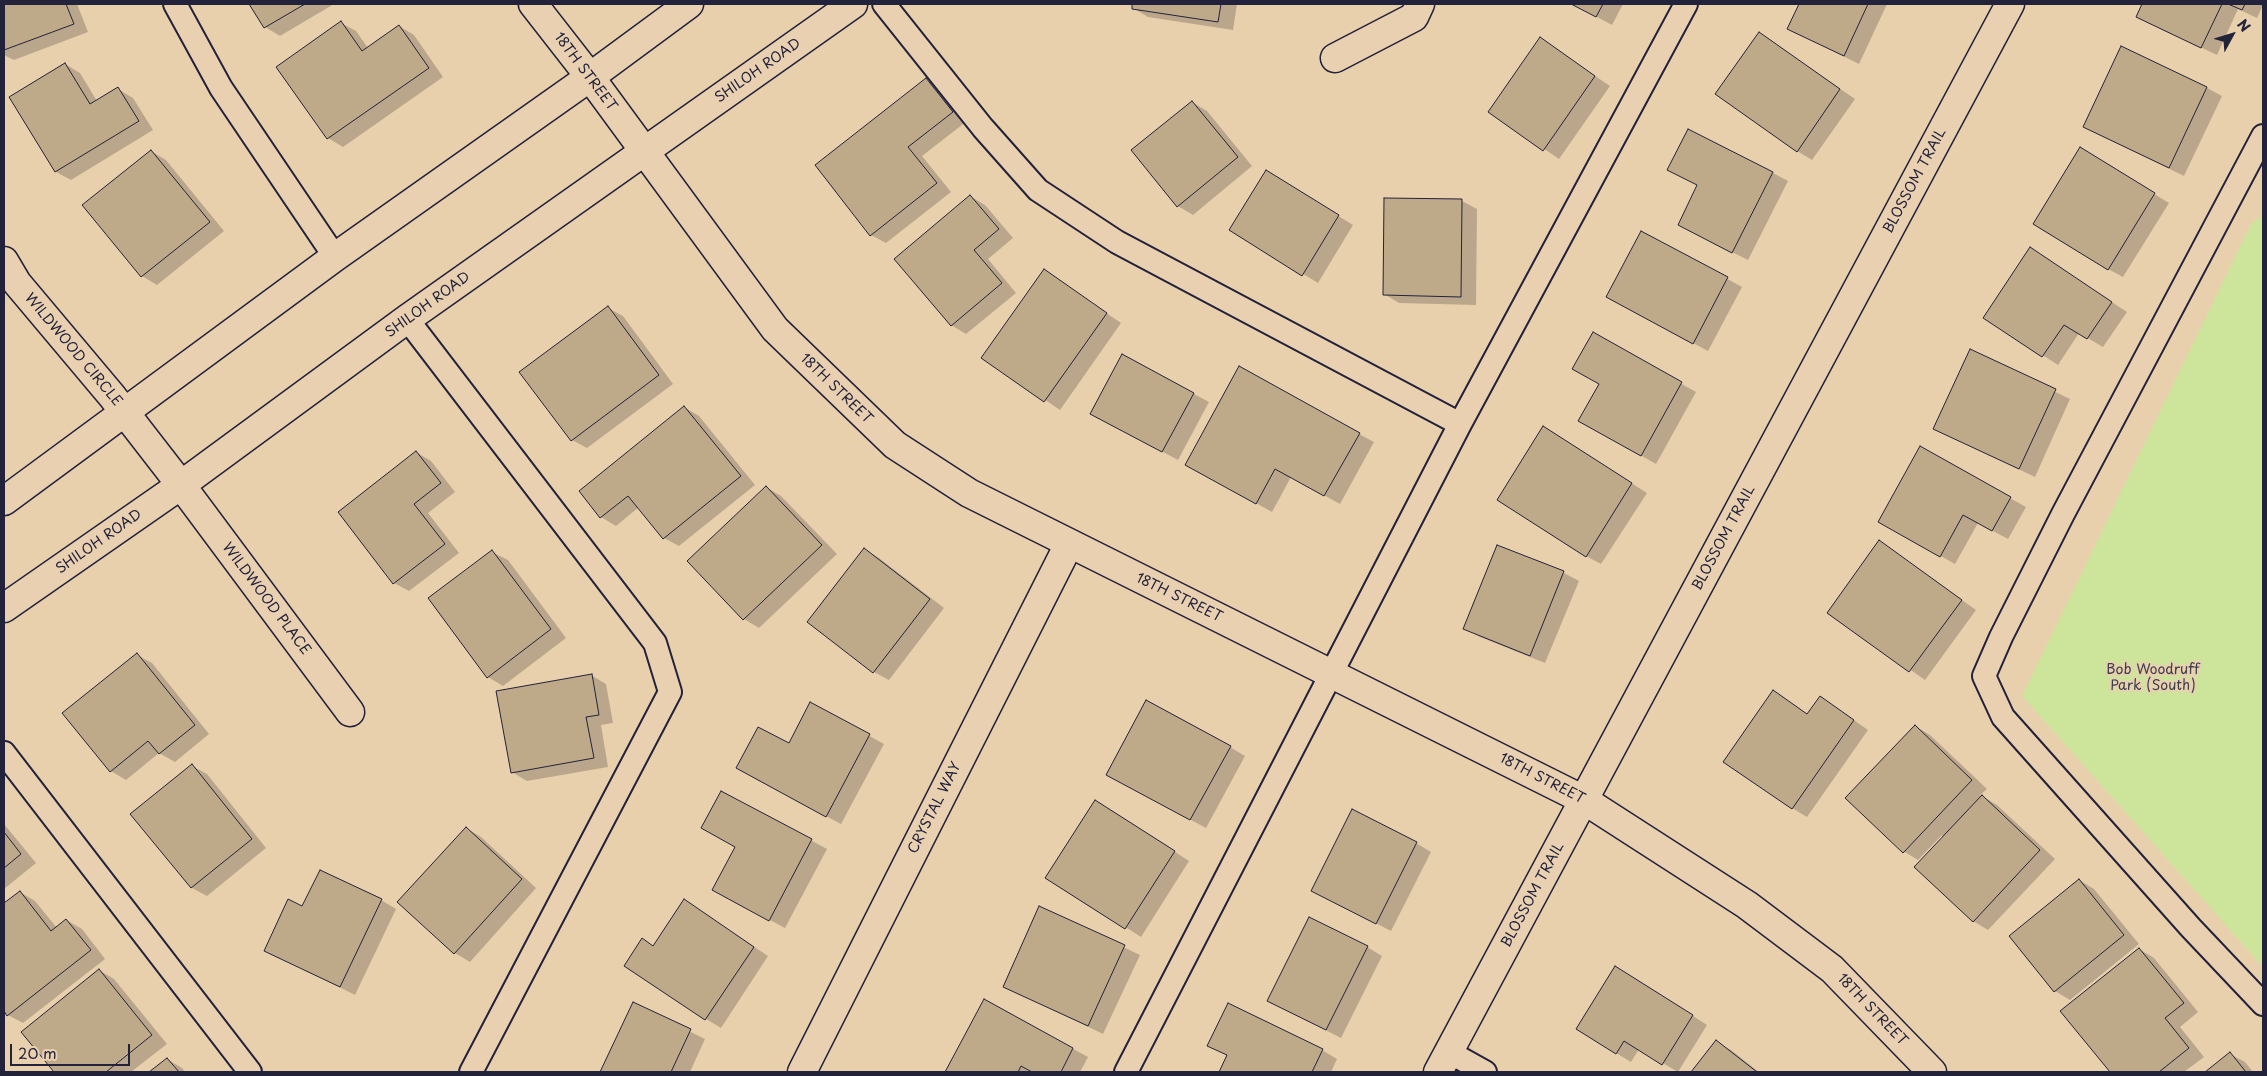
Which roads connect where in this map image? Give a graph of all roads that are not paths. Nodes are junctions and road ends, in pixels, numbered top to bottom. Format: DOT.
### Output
graph roads {
  1 [pos="175,4"];
  2 [pos="533,4"];
  3 [pos="689,4"];
  4 [pos="853,4"];
  5 [pos="884,4"];
  6 [pos="1420,4"];
  7 [pos="1686,4"];
  8 [pos="2010,4"];
  9 [pos="1335,58"];
  10 [pos="590,77"];
  11 [pos="2263,136"];
  12 [pos="644,151"];
  13 [pos="335,257"];
  14 [pos="4,261"];
  15 [pos="407,319"];
  16 [pos="125,412"];
  17 [pos="1460,424"];
  18 [pos="182,485"];
  19 [pos="4,501"];
  20 [pos="1069,544"];
  21 [pos="4,608"];
  22 [pos="1332,673"];
  23 [pos="350,712"];
  24 [pos="4,753"];
  25 [pos="1584,800"];
  26 [pos="2263,1004"];
  27 [pos="1443,1062"];
  28 [pos="250,1072"];
  29 [pos="471,1072"];
  30 [pos="802,1072"];
  31 [pos="1126,1072"];
  32 [pos="1485,1072"];
  33 [pos="1932,1072"];
  1 -- 13 [label="lane"];
  2 -- 10 [label="street, 18TH STREET"];
  3 -- 10 [label="street"];
  4 -- 12 [label="street, SHILOH ROAD"];
  5 -- 17 [label="lane"];
  6 -- 9 [label="street"];
  7 -- 17 [label="lane"];
  8 -- 25 [label="street, BLOSSOM TRAIL"];
  10 -- 12 [label="street, 18TH STREET"];
  10 -- 13 [label="street"];
  11 -- 26 [label="lane"];
  12 -- 15 [label="street, SHILOH ROAD"];
  12 -- 20 [label="street, 18TH STREET"];
  13 -- 16 [label="street"];
  14 -- 16 [label="street, WILDWOOD CIRCLE"];
  15 -- 18 [label="street, SHILOH ROAD"];
  15 -- 29 [label="lane"];
  16 -- 18 [label="street, WILDWOOD CIRCLE"];
  16 -- 19 [label="street"];
  17 -- 22 [label="lane"];
  18 -- 21 [label="street, SHILOH ROAD"];
  18 -- 23 [label="street, WILDWOOD PLACE"];
  20 -- 22 [label="street, 18TH STREET"];
  20 -- 30 [label="street, CRYSTAL WAY"];
  22 -- 25 [label="street, 18TH STREET"];
  22 -- 31 [label="lane"];
  24 -- 28 [label="lane"];
  25 -- 27 [label="street, BLOSSOM TRAIL"];
  25 -- 33 [label="street, 18TH STREET"];
  27 -- 32 [label="lane"];
}
